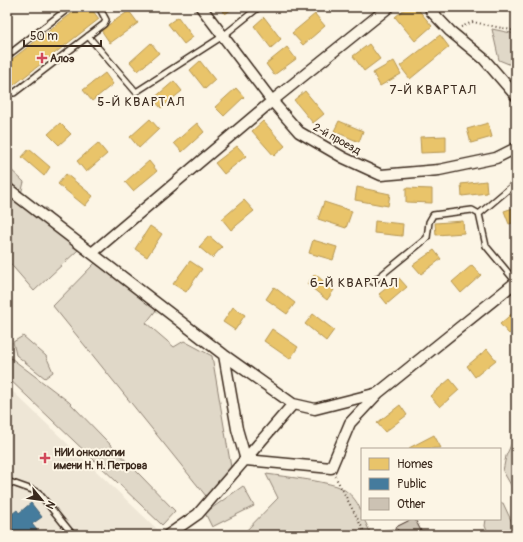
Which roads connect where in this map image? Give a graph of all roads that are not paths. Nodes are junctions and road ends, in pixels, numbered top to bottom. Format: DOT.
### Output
graph roads {
  1 [pos="70,7"];
  2 [pos="99,7"];
  3 [pos="201,7"];
  4 [pos="259,7"];
  5 [pos="389,7"];
  6 [pos="431,7"];
  7 [pos="88,36"];
  8 [pos="224,36"];
  9 [pos="7,56"];
  10 [pos="7,92"];
  11 [pos="516,96"];
  12 [pos="272,101"];
  13 [pos="516,148"];
  14 [pos="516,180"];
  15 [pos="7,188"];
  16 [pos="479,214"];
  17 [pos="92,253"];
  18 [pos="373,282"];
  19 [pos="516,282"];
  20 [pos="224,355"];
  21 [pos="378,393"];
  22 [pos="293,404"];
  23 [pos="246,460"];
  24 [pos="7,481"];
  25 [pos="73,535"];
  26 [pos="168,535"];
  1 -- 9 [label="lane"];
  2 -- 7 [label="lane"];
  3 -- 8 [label="street, 2-й проезд"];
  4 -- 8 [label="lane"];
  5 -- 12 [label="street"];
  6 -- 11 [label="street"];
  7 -- 8 [label="lane"];
  7 -- 10 [label="lane"];
  8 -- 12 [label="street, 2-й проезд"];
  12 -- 13 [label="street, 2-й проезд"];
  12 -- 17 [label="street"];
  14 -- 16 [label="lane"];
  15 -- 17 [label="street"];
  16 -- 18 [label="lane"];
  16 -- 19 [label="lane"];
  17 -- 20 [label="street"];
  19 -- 21 [label="street"];
  20 -- 22 [label="street"];
  20 -- 23 [label="street"];
  21 -- 22 [label="street"];
  21 -- 23 [label="street"];
  22 -- 23 [label="street"];
  23 -- 26 [label="street"];
  24 -- 25 [label="lane"];
}
